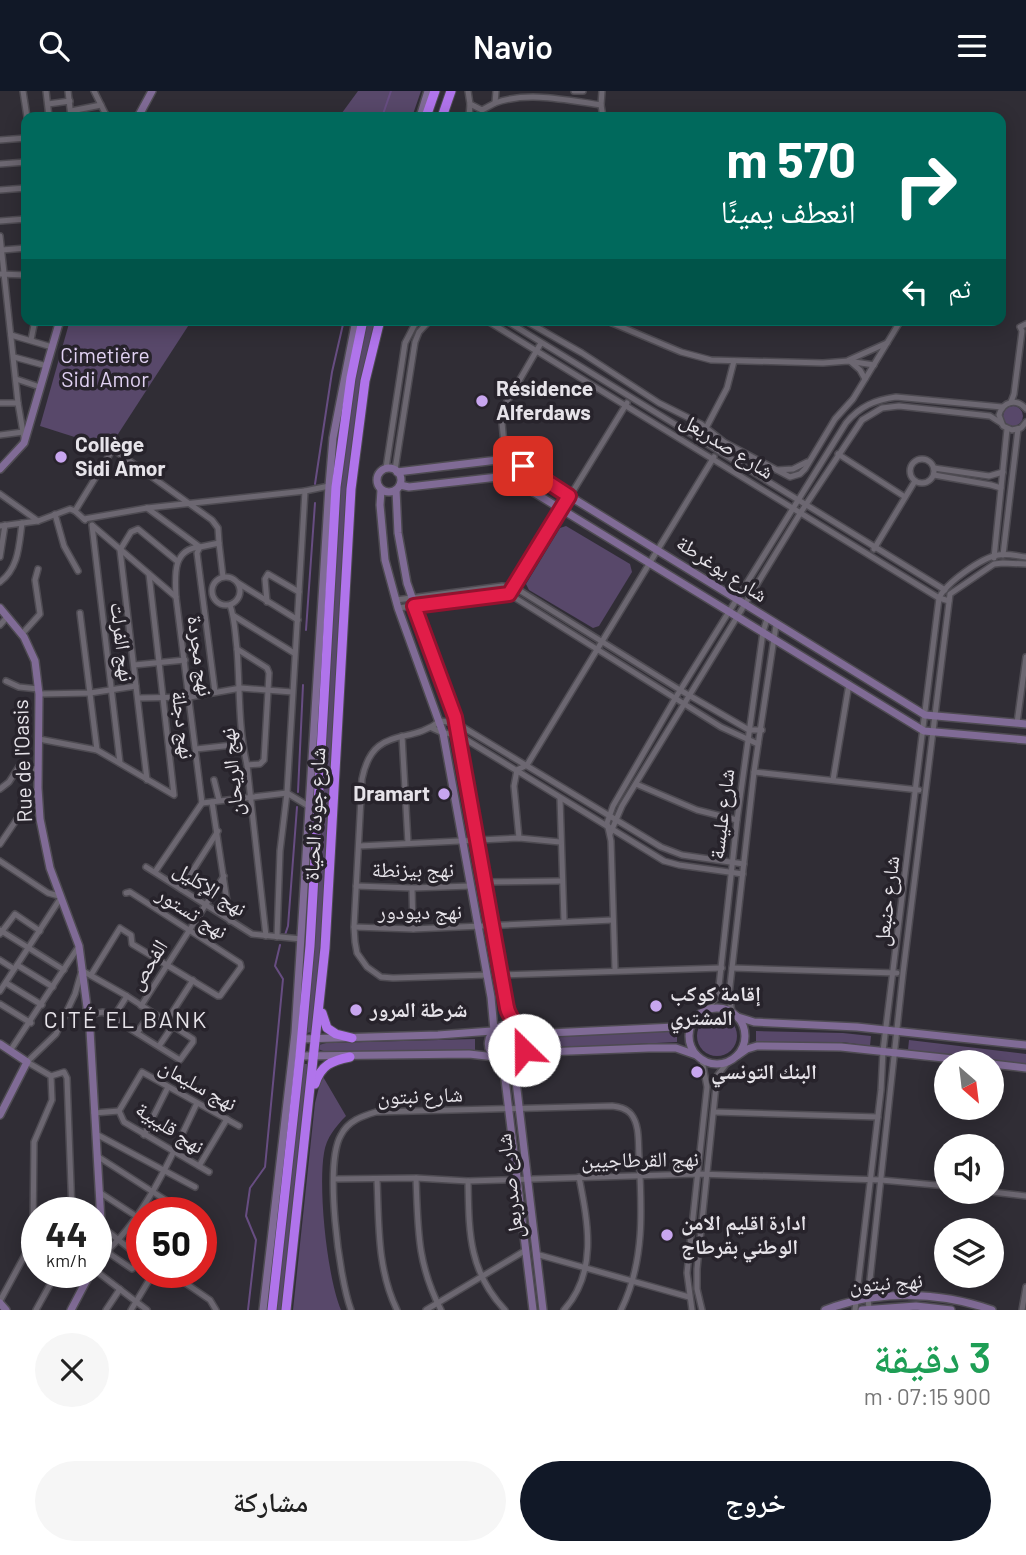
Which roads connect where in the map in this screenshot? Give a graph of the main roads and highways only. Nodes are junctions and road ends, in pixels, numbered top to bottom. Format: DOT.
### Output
graph roads {
  1 [pos="435,91"];
  2 [pos="451,91"];
  3 [pos="428,112"];
  4 [pos="444,112"];
  5 [pos="362,326"];
  6 [pos="379,326"];
  7 [pos="320,993"];
  8 [pos="352,1038"];
  9 [pos="350,1057"];
  10 [pos="310,1099"];
  11 [pos="272,1310"];
  12 [pos="286,1310"];
  1 -- 3 [label="highway"];
  2 -- 4 [label="highway"];
  5 -- 11 [label="highway, شارع جودة الحياة"];
  6 -- 7 [label="highway, شارع جودة الحياة"];
  7 -- 8 [label="highway"];
  7 -- 10 [label="highway, شارع جودة الحياة"];
  9 -- 10 [label="highway"];
  10 -- 12 [label="highway, شارع جودة الحياة"];
}
